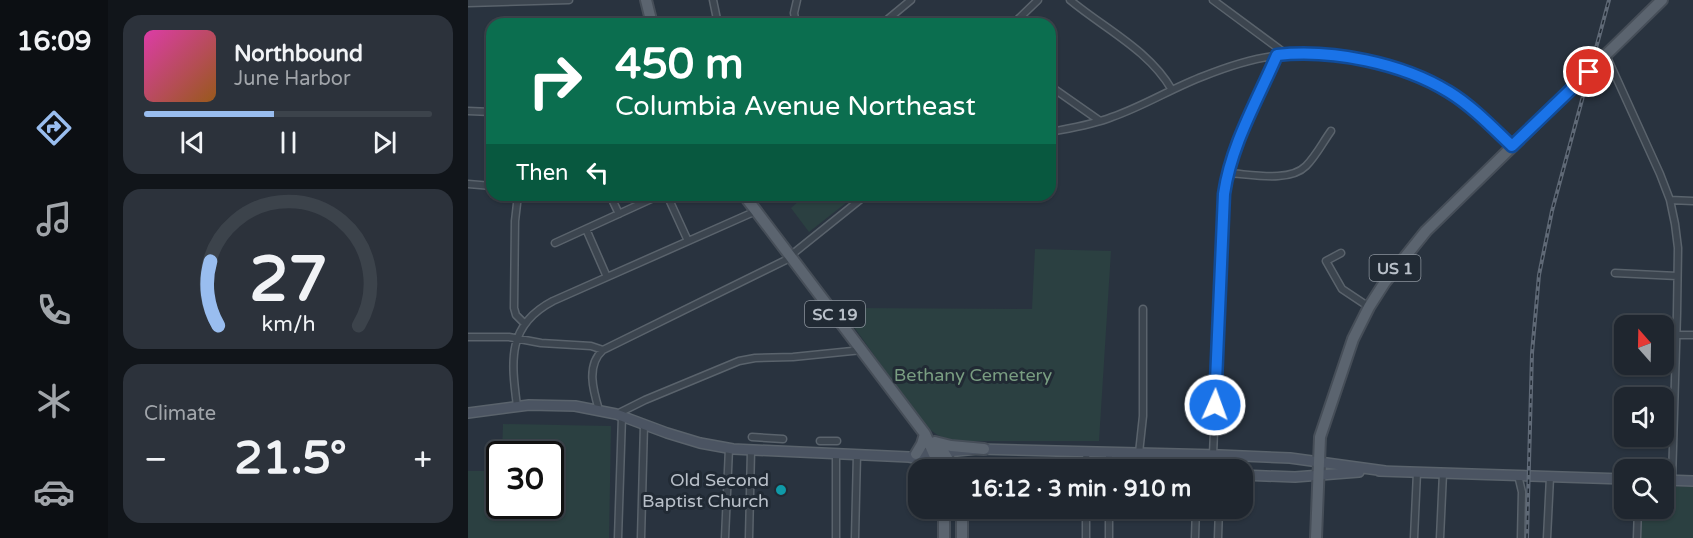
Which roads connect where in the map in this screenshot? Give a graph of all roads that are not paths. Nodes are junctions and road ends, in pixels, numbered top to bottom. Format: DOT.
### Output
graph roads {
  1 [pos="569,0"];
  2 [pos="646,0"];
  3 [pos="712,0"];
  4 [pos="797,0"];
  5 [pos="911,0"];
  6 [pos="1038,0"];
  7 [pos="1070,0"];
  8 [pos="1213,0"];
  9 [pos="1662,0"];
  10 [pos="533,1"];
  11 [pos="468,3"];
  12 [pos="650,18"];
  13 [pos="716,18"];
  14 [pos="795,18"];
  15 [pos="889,18"];
  16 [pos="1019,18"];
  17 [pos="1286,54"];
  18 [pos="1277,55"];
  19 [pos="1606,55"];
  20 [pos="1056,90"];
  21 [pos="1172,90"];
  22 [pos="468,111"];
  23 [pos="486,112"];
  24 [pos="1100,121"];
  25 [pos="1056,131"];
  26 [pos="1331,131"];
  27 [pos="1512,146"];
  28 [pos="1227,172"];
  29 [pos="468,184"];
  30 [pos="486,186"];
  31 [pos="1670,200"];
  32 [pos="517,201"];
  33 [pos="613,201"];
  34 [pos="647,201"];
  35 [pos="670,201"];
  36 [pos="748,201"];
  37 [pos="859,201"];
  38 [pos="1693,201"];
  39 [pos="756,211"];
  40 [pos="619,214"];
  41 [pos="586,229"];
  42 [pos="688,241"];
  43 [pos="555,243"];
  44 [pos="1341,253"];
  45 [pos="791,257"];
  46 [pos="1615,273"];
  47 [pos="1677,276"];
  48 [pos="607,277"];
  49 [pos="1369,307"];
  50 [pos="1143,309"];
  51 [pos="524,323"];
  52 [pos="1676,335"];
  53 [pos="1693,335"];
  54 [pos="468,337"];
  55 [pos="517,338"];
  56 [pos="603,350"];
  57 [pos="863,350"];
  58 [pos="517,406"];
  59 [pos="599,410"];
  60 [pos="468,413"];
  61 [pos="619,415"];
  62 [pos="644,424"];
  63 [pos="926,434"];
  64 [pos="752,437"];
  65 [pos="767,438"];
  66 [pos="783,439"];
  67 [pos="820,441"];
  68 [pos="934,442"];
  69 [pos="729,448"];
  70 [pos="984,449"];
  71 [pos="964,450"];
  72 [pos="766,451"];
  73 [pos="1086,452"];
  74 [pos="1109,452"];
  75 [pos="833,453"];
  76 [pos="1139,453"];
  77 [pos="857,454"];
  78 [pos="750,455"];
  79 [pos="912,455"];
  80 [pos="1197,455"];
  81 [pos="1216,455"];
  82 [pos="928,459"];
  83 [pos="945,459"];
  84 [pos="946,459"];
  85 [pos="954,459"];
  86 [pos="954,459"];
  87 [pos="1086,459"];
  88 [pos="1109,459"];
  89 [pos="1197,459"];
  90 [pos="1217,459"];
  91 [pos="1669,459"];
  92 [pos="1320,461"];
  93 [pos="1385,471"];
  94 [pos="1417,472"];
  95 [pos="1443,472"];
  96 [pos="1253,475"];
  97 [pos="1318,475"];
  98 [pos="1518,475"];
  99 [pos="1550,477"];
  100 [pos="1614,478"];
  101 [pos="1674,480"];
  102 [pos="1693,481"];
  103 [pos="944,519"];
  104 [pos="962,519"];
  105 [pos="1086,519"];
  106 [pos="1109,519"];
  107 [pos="1196,519"];
  108 [pos="1219,519"];
  109 [pos="1638,519"];
  110 [pos="618,538"];
  111 [pos="640,538"];
  112 [pos="725,538"];
  113 [pos="749,538"];
  114 [pos="836,538"];
  115 [pos="855,538"];
  116 [pos="944,538"];
  117 [pos="962,538"];
  118 [pos="1086,538"];
  119 [pos="1109,538"];
  120 [pos="1195,538"];
  121 [pos="1218,538"];
  122 [pos="1316,538"];
  123 [pos="1414,538"];
  124 [pos="1440,538"];
  125 [pos="1521,538"];
  126 [pos="1547,538"];
  127 [pos="1637,538"];
  1 -- 10 [label="street"];
  2 -- 12 [label="main road"];
  3 -- 13 [label="street"];
  4 -- 14 [label="street"];
  5 -- 15 [label="street"];
  6 -- 16 [label="street"];
  7 -- 21 [label="street"];
  8 -- 17 [label="street"];
  9 -- 19 [label="main road, US 1"];
  10 -- 11 [label="street"];
  17 -- 18 [label="street"];
  17 -- 27 [label="street"];
  18 -- 21 [label="street"];
  18 -- 28 [label="street"];
  19 -- 27 [label="main road, US 1"];
  19 -- 31 [label="street"];
  20 -- 24 [label="street"];
  21 -- 24 [label="street"];
  22 -- 23 [label="street"];
  24 -- 25 [label="street"];
  26 -- 28 [label="street"];
  27 -- 49 [label="main road, US 1"];
  28 -- 81 [label="street"];
  29 -- 30 [label="street"];
  31 -- 38 [label="street"];
  31 -- 47 [label="street"];
  32 -- 51 [label="street"];
  33 -- 40 [label="street"];
  34 -- 40 [label="street"];
  35 -- 42 [label="street"];
  36 -- 39 [label="main road, SC 19"];
  37 -- 45 [label="street"];
  39 -- 42 [label="street"];
  39 -- 45 [label="main road, SC 19"];
  40 -- 41 [label="street"];
  41 -- 43 [label="street"];
  41 -- 48 [label="street"];
  42 -- 48 [label="street"];
  44 -- 49 [label="street"];
  45 -- 56 [label="street"];
  45 -- 57 [label="main road, SC 19"];
  46 -- 47 [label="street"];
  47 -- 52 [label="street"];
  48 -- 51 [label="street"];
  49 -- 92 [label="main road, US 1"];
  50 -- 76 [label="street"];
  51 -- 55 [label="street"];
  52 -- 53 [label="street"];
  52 -- 91 [label="street"];
  54 -- 55 [label="street"];
  55 -- 56 [label="street"];
  55 -- 58 [label="street"];
  56 -- 59 [label="street"];
  57 -- 61 [label="street"];
  57 -- 63 [label="main road, SC 19"];
  58 -- 59 [label="street"];
  58 -- 60 [label="street"];
  59 -- 61 [label="street"];
  61 -- 62 [label="street"];
  61 -- 110 [label="street"];
  62 -- 69 [label="street"];
  62 -- 111 [label="street"];
  63 -- 68 [label="main road, SC 19"];
  63 -- 79 [label="main road"];
  63 -- 83 [label="main road, SC 19"];
  64 -- 65 [label="street"];
  65 -- 66 [label="street"];
  65 -- 72 [label="street"];
  67 -- 75 [label="street"];
  68 -- 70 [label="main road"];
  68 -- 84 [label="main road, SC 19"];
  69 -- 78 [label="street"];
  69 -- 112 [label="street"];
  70 -- 71 [label="street"];
  70 -- 73 [label="street"];
  71 -- 85 [label="street"];
  71 -- 86 [label="street"];
  72 -- 75 [label="street"];
  72 -- 78 [label="street"];
  73 -- 74 [label="street"];
  73 -- 87 [label="street"];
  74 -- 76 [label="street"];
  74 -- 88 [label="street"];
  75 -- 77 [label="street"];
  75 -- 114 [label="street"];
  76 -- 80 [label="street"];
  77 -- 79 [label="street"];
  77 -- 115 [label="street"];
  78 -- 113 [label="street"];
  79 -- 82 [label="street"];
  80 -- 81 [label="street"];
  80 -- 89 [label="street"];
  81 -- 90 [label="street"];
  81 -- 92 [label="street"];
  92 -- 93 [label="street"];
  92 -- 97 [label="main road, US 1"];
  93 -- 94 [label="street"];
  93 -- 97 [label="street"];
  94 -- 95 [label="street"];
  94 -- 123 [label="street"];
  95 -- 98 [label="street"];
  95 -- 124 [label="street"];
  96 -- 97 [label="street"];
  97 -- 122 [label="main road, US 1"];
  98 -- 99 [label="street"];
  98 -- 125 [label="street"];
  99 -- 100 [label="street"];
  99 -- 126 [label="street"];
  101 -- 102 [label="street"];
  103 -- 116 [label="main road"];
  104 -- 117 [label="main road"];
  105 -- 118 [label="street"];
  106 -- 119 [label="street"];
  107 -- 120 [label="street"];
  108 -- 121 [label="street"];
  109 -- 127 [label="street"];
}
